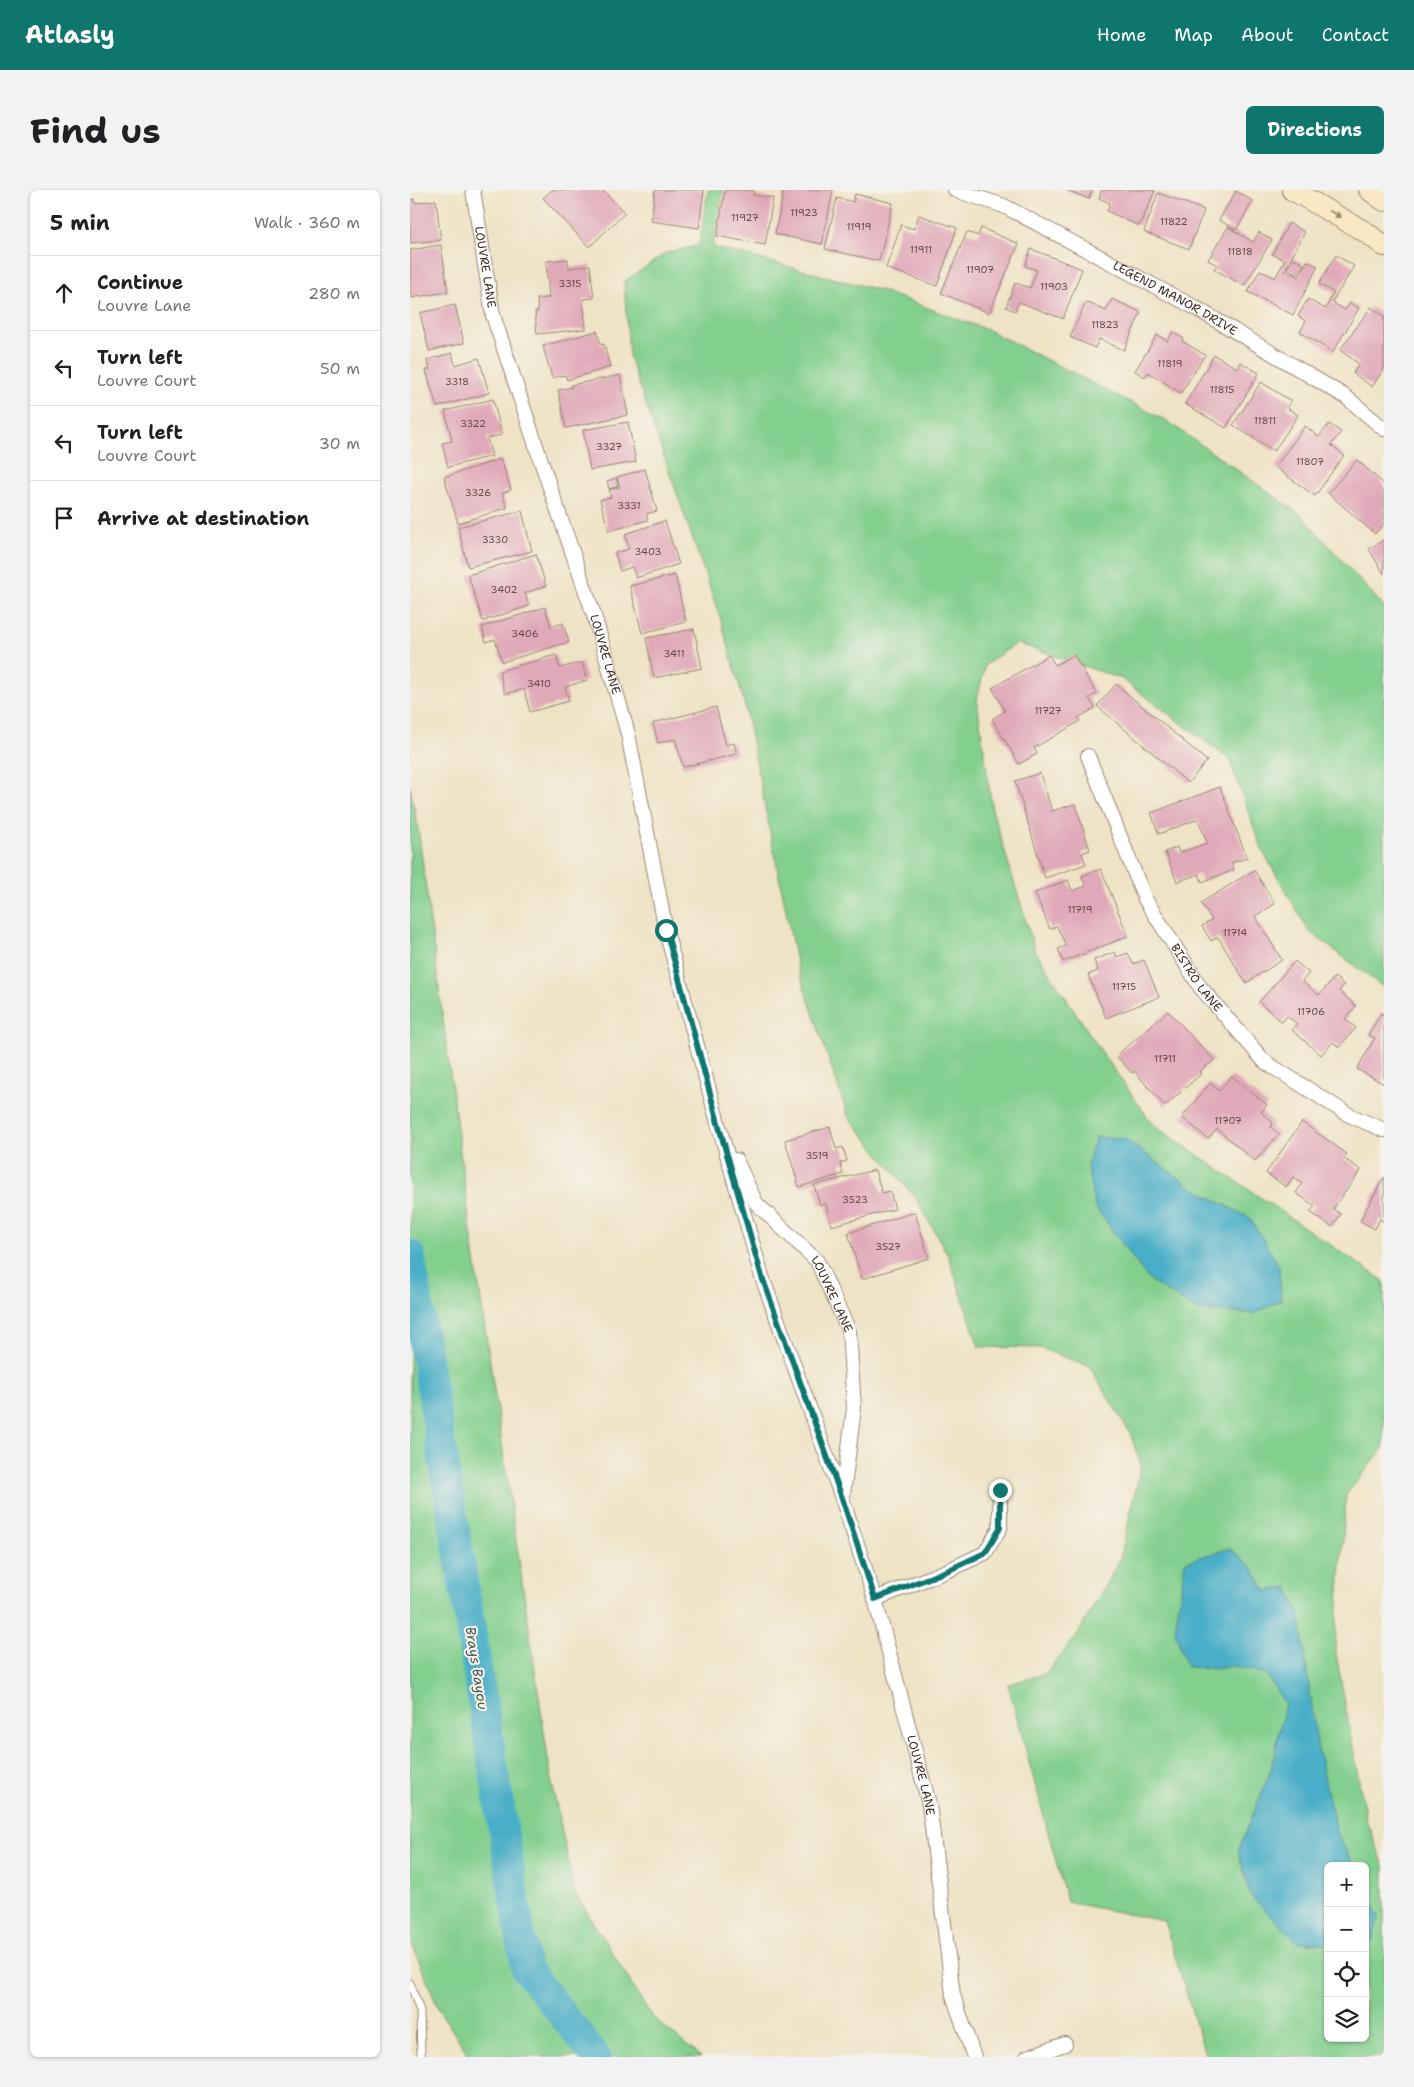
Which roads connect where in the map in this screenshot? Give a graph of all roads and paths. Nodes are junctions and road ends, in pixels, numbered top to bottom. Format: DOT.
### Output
graph roads {
  1 [pos="473,190"];
  2 [pos="955,190"];
  3 [pos="1292,190"];
  4 [pos="1369,190"];
  5 [pos="1384,201"];
  6 [pos="1384,246"];
  7 [pos="1384,429"];
  8 [pos="1088,756"];
  9 [pos="718,1123"];
  10 [pos="1384,1130"];
  11 [pos="1000,1490"];
  12 [pos="842,1498"];
  13 [pos="875,1599"];
  14 [pos="410,1983"];
  15 [pos="1065,2044"];
  16 [pos="421,2057"];
  17 [pos="974,2057"];
  18 [pos="1027,2057"];
  1 -- 9 [label="street, LOUVRE LANE"];
  2 -- 7 [label="street, LEGEND MANOR DRIVE"];
  3 -- 6 [label="main road, one-way"];
  4 -- 5 [label="main road"];
  8 -- 10 [label="street, BISTRO LANE"];
  9 -- 12 [label="street, LOUVRE LANE"];
  9 -- 12 [label="street, LOUVRE LANE"];
  11 -- 13 [label="street"];
  12 -- 13 [label="street, LOUVRE LANE"];
  13 -- 17 [label="street, LOUVRE LANE"];
  14 -- 16 [label="lane"];
  15 -- 18 [label="street"];
}
